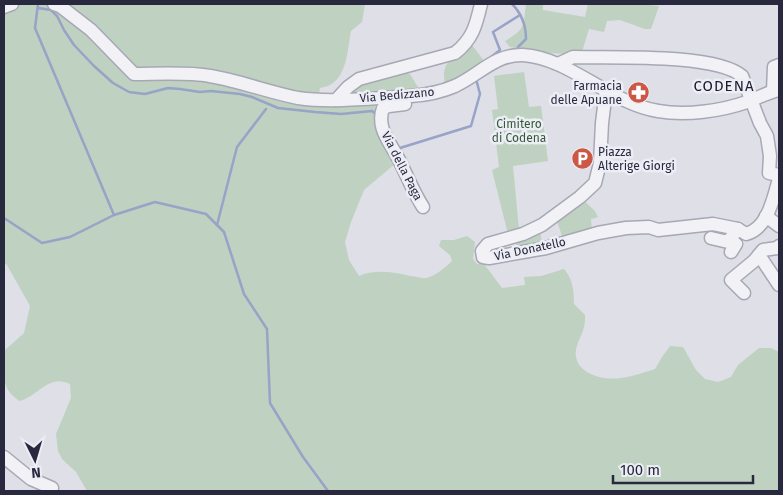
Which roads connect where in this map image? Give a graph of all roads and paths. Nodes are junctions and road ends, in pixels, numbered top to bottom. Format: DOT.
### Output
graph roads {
  1 [pos="12,4"];
  2 [pos="54,4"];
  3 [pos="481,4"];
  4 [pos="4,7"];
  5 [pos="558,64"];
  6 [pos="779,65"];
  7 [pos="776,90"];
  8 [pos="606,91"];
  9 [pos="423,95"];
  10 [pos="336,100"];
  11 [pos="749,101"];
  12 [pos="776,176"];
  13 [pos="423,207"];
  14 [pos="766,216"];
  15 [pos="779,224"];
  16 [pos="738,229"];
  17 [pos="711,238"];
  18 [pos="779,246"];
  19 [pos="759,255"];
  20 [pos="779,286"];
  21 [pos="744,293"];
  22 [pos="4,457"];
  23 [pos="52,488"];
  1 -- 4 [label="street"];
  2 -- 10 [label="street, Via Bedizzano"];
  3 -- 10 [label="street"];
  5 -- 8 [label="street, Via Bedizzano"];
  5 -- 9 [label="street, Via Bedizzano"];
  5 -- 11 [label="street"];
  6 -- 7 [label="street"];
  7 -- 11 [label="street, Via Bedizzano"];
  8 -- 11 [label="street, Via Bedizzano"];
  8 -- 16 [label="street, Via Donatello"];
  9 -- 10 [label="street, Via Bedizzano"];
  9 -- 13 [label="street, Via della Paga"];
  11 -- 12 [label="street"];
  12 -- 14 [label="street"];
  14 -- 15 [label="street"];
  14 -- 16 [label="street"];
  16 -- 17 [label="street"];
  18 -- 19 [label="street"];
  19 -- 20 [label="street"];
  19 -- 21 [label="street"];
  22 -- 23 [label="street"];
}
